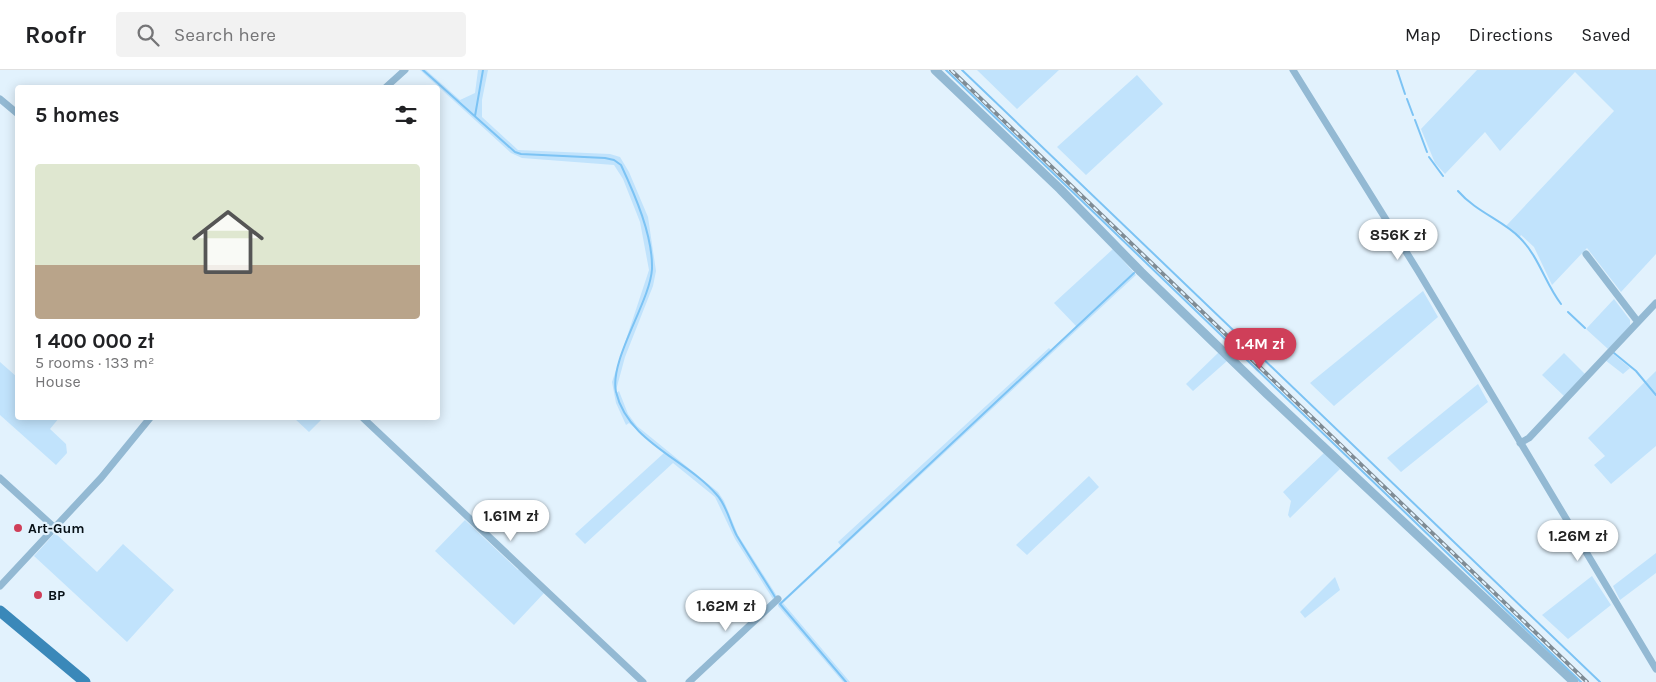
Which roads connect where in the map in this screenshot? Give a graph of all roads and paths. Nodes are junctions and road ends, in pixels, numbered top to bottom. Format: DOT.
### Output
graph roads {
  1 [pos="405,70"];
  2 [pos="935,70"];
  3 [pos="1293,70"];
  4 [pos="388,85"];
  5 [pos="0,99"];
  6 [pos="15,112"];
  7 [pos="1586,254"];
  8 [pos="1656,303"];
  9 [pos="1638,322"];
  10 [pos="148,420"];
  11 [pos="365,420"];
  12 [pos="1520,443"];
  13 [pos="0,478"];
  14 [pos="55,528"];
  15 [pos="0,586"];
  16 [pos="778,599"];
  17 [pos="0,611"];
  18 [pos="0,619"];
  19 [pos="1656,669"];
  20 [pos="76,682"];
  21 [pos="85,682"];
  22 [pos="643,682"];
  23 [pos="689,682"];
  24 [pos="1574,682"];
  1 -- 4 [label="street"];
  2 -- 24 [label="street"];
  3 -- 12 [label="street"];
  5 -- 6 [label="street"];
  7 -- 9 [label="street"];
  8 -- 9 [label="street"];
  9 -- 12 [label="street"];
  10 -- 14 [label="street"];
  11 -- 22 [label="street"];
  12 -- 19 [label="street"];
  13 -- 14 [label="street"];
  14 -- 15 [label="street"];
  16 -- 23 [label="street"];
  17 -- 21 [label="main road"];
  18 -- 20 [label="main road"];
}
